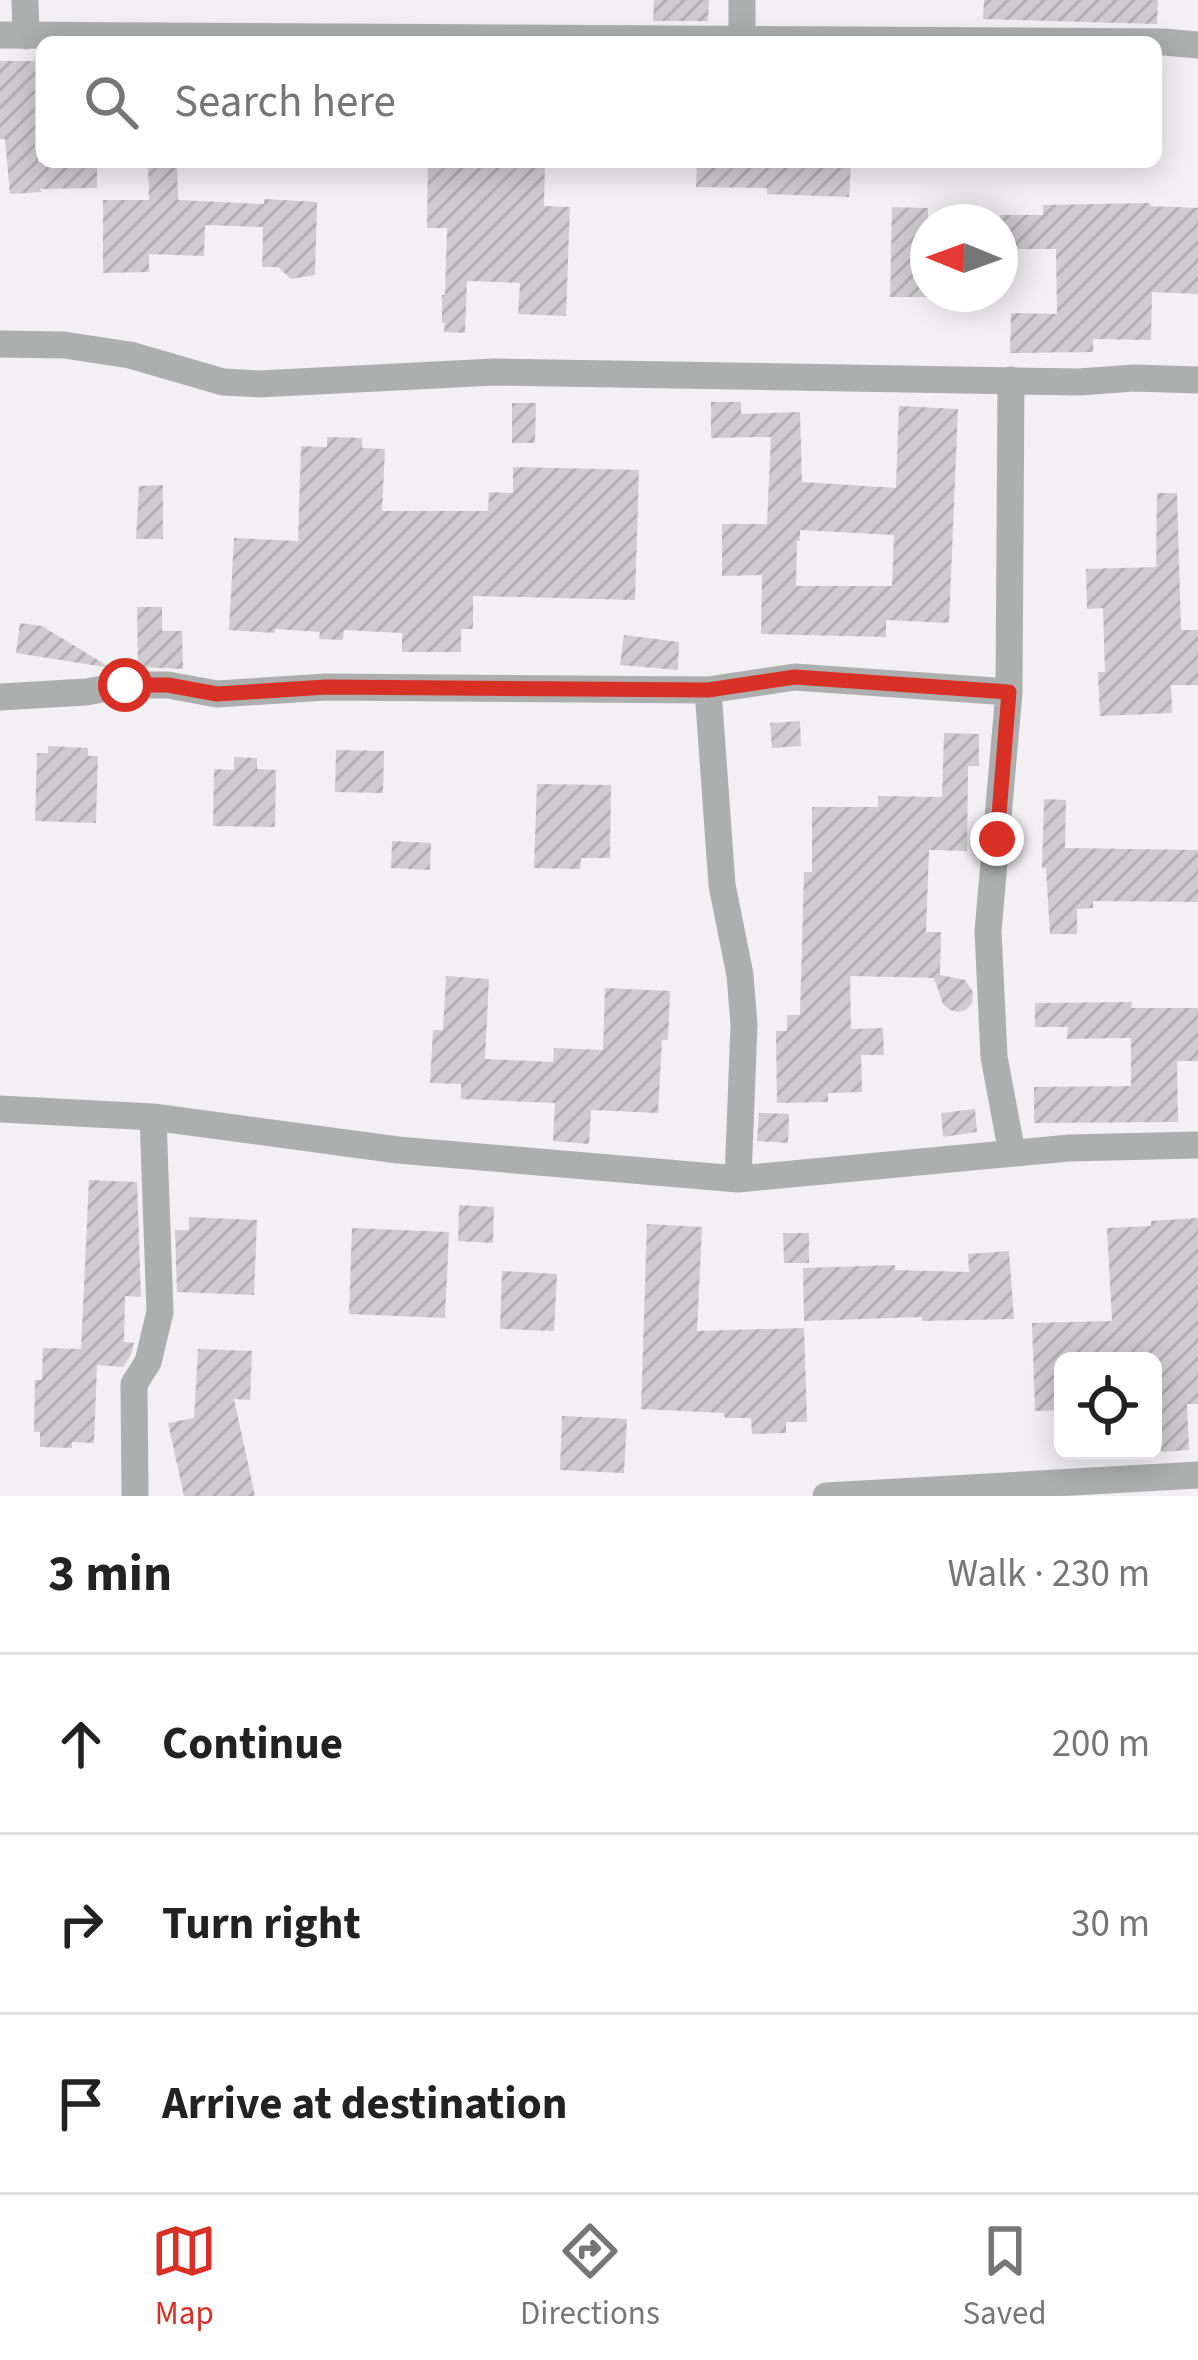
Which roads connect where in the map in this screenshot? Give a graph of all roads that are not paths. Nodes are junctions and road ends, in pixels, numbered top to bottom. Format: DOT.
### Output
graph roads {
  1 [pos="25,0"];
  2 [pos="742,0"];
  3 [pos="13,36"];
  4 [pos="742,36"];
  5 [pos="1162,42"];
  6 [pos="1198,45"];
  7 [pos="0,344"];
  8 [pos="1010,380"];
  9 [pos="1198,380"];
  10 [pos="708,690"];
  11 [pos="1009,692"];
  12 [pos="0,697"];
  13 [pos="0,1109"];
  14 [pos="153,1118"];
  15 [pos="1198,1144"];
  16 [pos="1012,1153"];
  17 [pos="737,1179"];
  18 [pos="1198,1474"];
  19 [pos="135,1496"];
  20 [pos="826,1496"];
  1 -- 3 [label="street"];
  2 -- 4 [label="street"];
  5 -- 6 [label="street"];
  7 -- 8 [label="street"];
  8 -- 9 [label="street"];
  8 -- 11 [label="street"];
  10 -- 11 [label="street"];
  10 -- 12 [label="street"];
  10 -- 17 [label="street"];
  11 -- 16 [label="street"];
  13 -- 14 [label="street"];
  14 -- 17 [label="street"];
  14 -- 19 [label="street"];
  15 -- 16 [label="street"];
  16 -- 17 [label="street"];
  18 -- 20 [label="street"];
}
